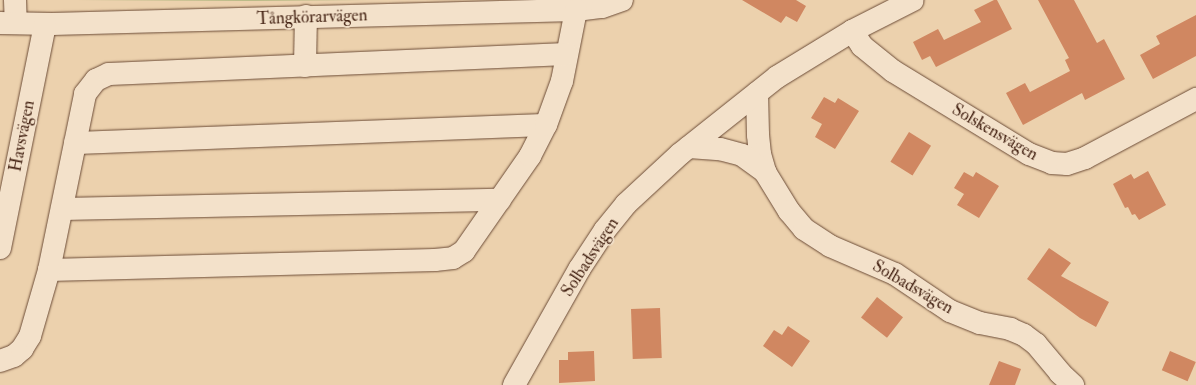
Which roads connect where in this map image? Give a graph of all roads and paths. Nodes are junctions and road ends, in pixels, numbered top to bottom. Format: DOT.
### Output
graph roads {
  1 [pos="15,0"];
  2 [pos="622,0"];
  3 [pos="913,0"];
  4 [pos="576,10"];
  5 [pos="306,16"];
  6 [pos="8,23"];
  7 [pos="44,24"];
  8 [pos="852,31"];
  9 [pos="567,54"];
  10 [pos="305,66"];
  11 [pos="757,93"];
  12 [pos="1196,98"];
  13 [pos="546,125"];
  14 [pos="75,143"];
  15 [pos="689,147"];
  16 [pos="765,172"];
  17 [pos="500,200"];
  18 [pos="62,208"];
  19 [pos="0,248"];
  20 [pos="49,270"];
  21 [pos="0,361"];
  22 [pos="514,385"];
  23 [pos="1074,385"];
  1 -- 6 [label="street"];
  2 -- 4 [label="street, Tångkörarvägen"];
  3 -- 8 [label="street, Solbadsvägen"];
  4 -- 5 [label="street, Tångkörarvägen"];
  4 -- 9 [label="street"];
  5 -- 7 [label="street, Tångkörarvägen"];
  5 -- 10 [label="street"];
  6 -- 7 [label="street, Tångkörarvägen"];
  7 -- 19 [label="street, Havsvägen"];
  8 -- 11 [label="street, Solbadsvägen"];
  8 -- 12 [label="street, Solskensvägen"];
  9 -- 10 [label="street"];
  9 -- 13 [label="street"];
  10 -- 14 [label="street"];
  11 -- 15 [label="street, Solbadsvägen"];
  11 -- 16 [label="street, Solbadsvägen"];
  13 -- 14 [label="street"];
  13 -- 17 [label="street"];
  14 -- 18 [label="street"];
  15 -- 16 [label="street, Solbadsvägen"];
  15 -- 22 [label="street, Solbadsvägen"];
  16 -- 23 [label="street, Solbadsvägen"];
  17 -- 18 [label="street"];
  17 -- 20 [label="street"];
  18 -- 20 [label="street"];
  20 -- 21 [label="street"];
}
